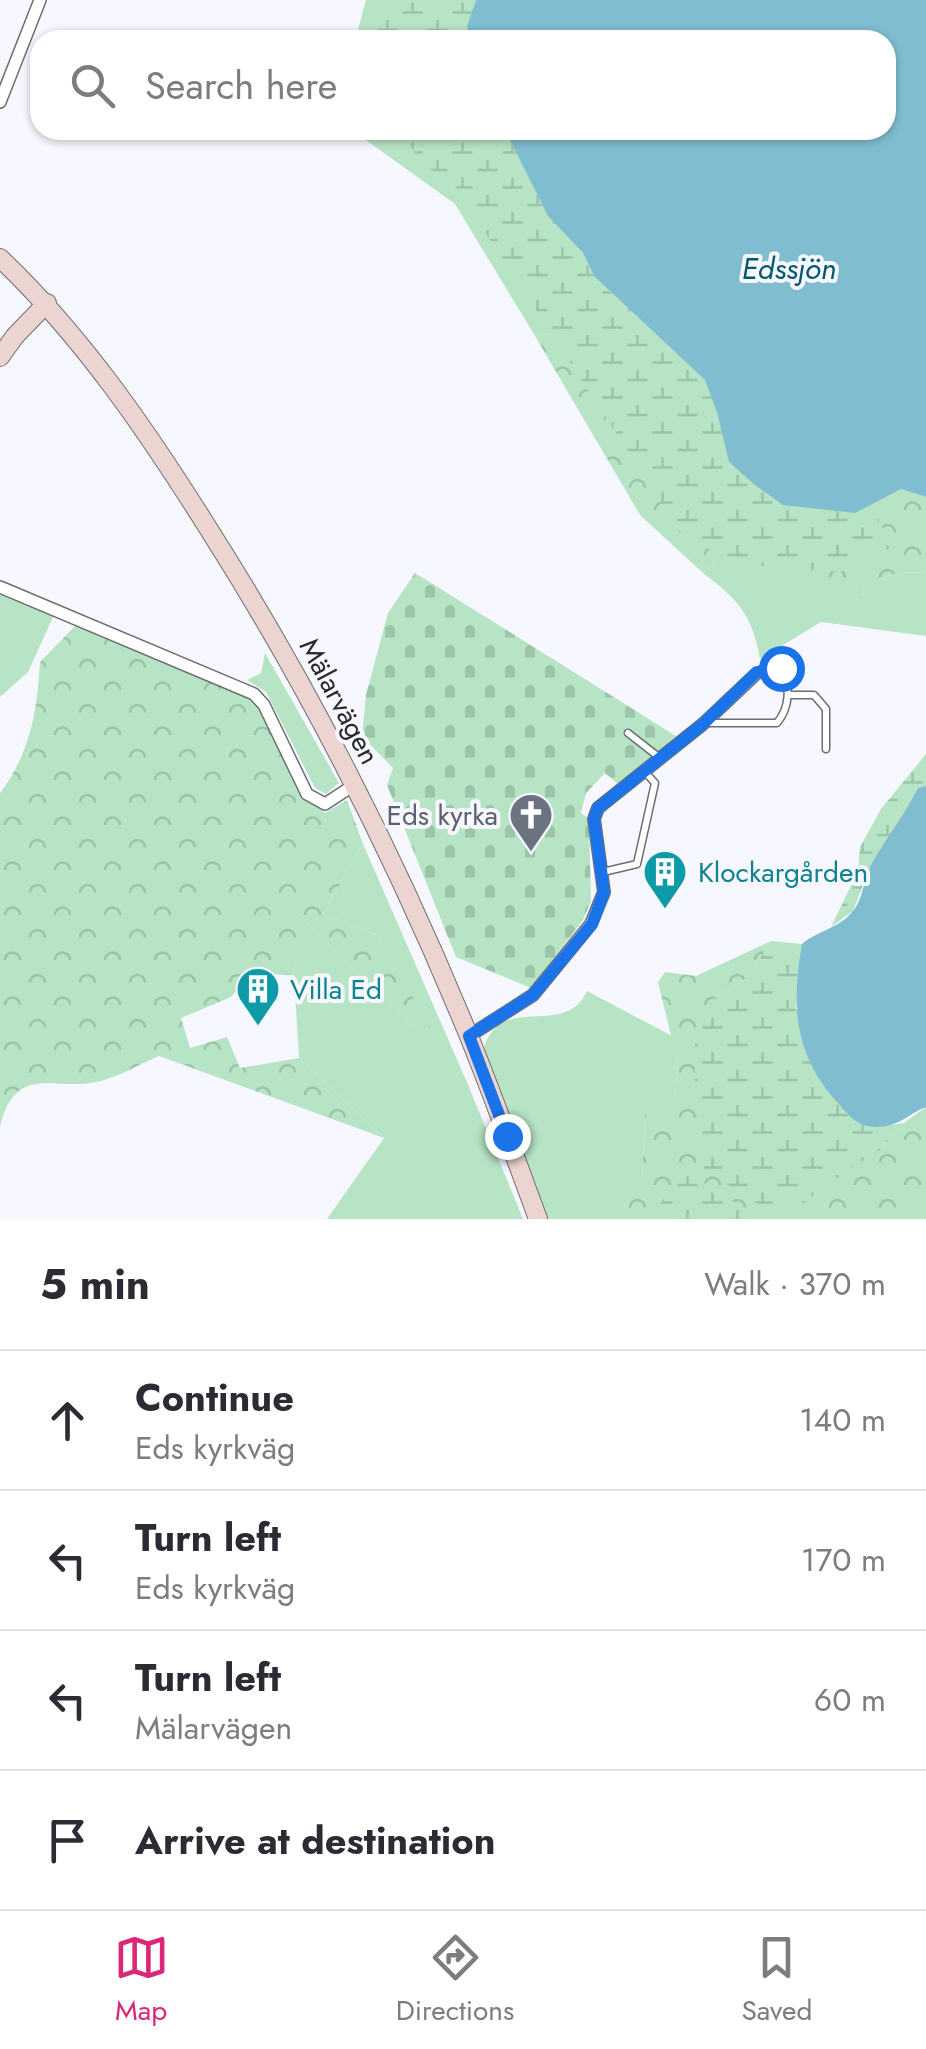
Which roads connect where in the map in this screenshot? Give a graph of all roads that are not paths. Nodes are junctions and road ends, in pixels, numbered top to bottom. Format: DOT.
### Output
graph roads {
  1 [pos="40,0"];
  2 [pos="6,70"];
  3 [pos="0,102"];
  4 [pos="0,258"];
  5 [pos="47,303"];
  6 [pos="0,358"];
  7 [pos="0,586"];
  8 [pos="756,673"];
  9 [pos="788,695"];
  10 [pos="703,724"];
  11 [pos="628,733"];
  12 [pos="826,750"];
  13 [pos="660,758"];
  14 [pos="644,772"];
  15 [pos="354,785"];
  16 [pos="603,872"];
  17 [pos="469,1036"];
  18 [pos="538,1219"];
  1 -- 2 [label="street"];
  2 -- 3 [label="street"];
  4 -- 5 [label="main road, Mälarvägen"];
  5 -- 6 [label="main road"];
  5 -- 15 [label="main road, Mälarvägen"];
  7 -- 15 [label="street"];
  8 -- 9 [label="lane"];
  8 -- 10 [label="street"];
  9 -- 10 [label="lane"];
  9 -- 12 [label="lane"];
  10 -- 13 [label="street"];
  11 -- 13 [label="lane"];
  13 -- 14 [label="street"];
  14 -- 16 [label="street"];
  14 -- 16 [label="lane"];
  15 -- 17 [label="main road, Mälarvägen"];
  16 -- 17 [label="street"];
  17 -- 18 [label="main road, Mälarvägen"];
}
